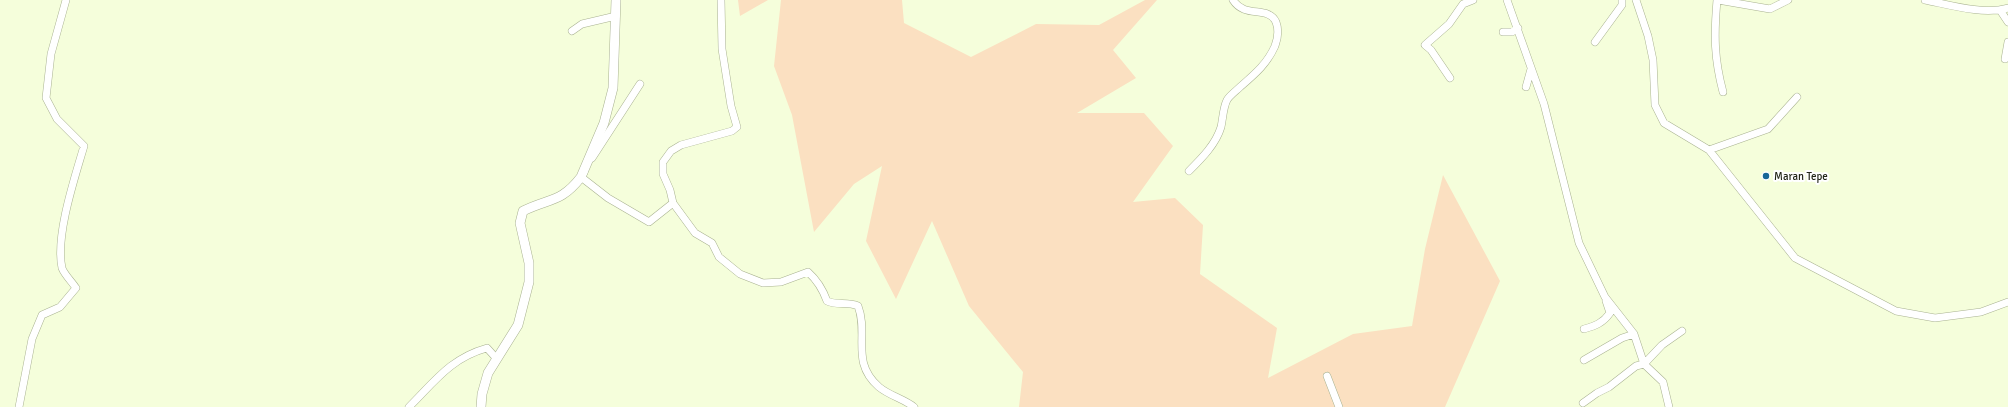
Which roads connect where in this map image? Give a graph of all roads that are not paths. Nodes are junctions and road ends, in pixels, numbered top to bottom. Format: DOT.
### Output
graph roads {
  1 [pos="66,0"];
  2 [pos="616,0"];
  3 [pos="721,0"];
  4 [pos="1233,0"];
  5 [pos="1473,0"];
  6 [pos="1507,0"];
  7 [pos="1622,0"];
  8 [pos="1636,0"];
  9 [pos="1718,0"];
  10 [pos="1788,0"];
  11 [pos="1925,0"];
  12 [pos="2008,8"];
  13 [pos="2000,10"];
  14 [pos="616,16"];
  15 [pos="2008,22"];
  16 [pos="1518,28"];
  17 [pos="572,31"];
  18 [pos="1503,32"];
  19 [pos="1595,42"];
  20 [pos="2008,42"];
  21 [pos="2005,59"];
  22 [pos="1531,67"];
  23 [pos="1450,78"];
  24 [pos="640,84"];
  25 [pos="1526,87"];
  26 [pos="1723,92"];
  27 [pos="1797,97"];
  28 [pos="1709,150"];
  29 [pos="1189,171"];
  30 [pos="581,177"];
  31 [pos="673,203"];
  32 [pos="1605,297"];
  33 [pos="2008,302"];
  34 [pos="1584,329"];
  35 [pos="1682,331"];
  36 [pos="1634,334"];
  37 [pos="497,359"];
  38 [pos="1584,360"];
  39 [pos="1644,364"];
  40 [pos="1327,376"];
  41 [pos="1583,403"];
  42 [pos="20,407"];
  43 [pos="409,407"];
  44 [pos="481,407"];
  45 [pos="914,407"];
  46 [pos="1339,407"];
  47 [pos="1669,407"];
  1 -- 42 [label="street"];
  2 -- 14 [label="street"];
  3 -- 31 [label="street"];
  4 -- 29 [label="street"];
  5 -- 23 [label="street"];
  6 -- 16 [label="street"];
  7 -- 19 [label="street"];
  8 -- 28 [label="street"];
  9 -- 10 [label="street"];
  9 -- 26 [label="street"];
  11 -- 13 [label="street"];
  12 -- 13 [label="street"];
  13 -- 15 [label="street"];
  14 -- 17 [label="street"];
  14 -- 30 [label="street"];
  16 -- 18 [label="street"];
  16 -- 22 [label="street"];
  20 -- 21 [label="street"];
  22 -- 25 [label="street"];
  22 -- 32 [label="street"];
  24 -- 30 [label="street"];
  27 -- 28 [label="street"];
  28 -- 33 [label="street"];
  30 -- 31 [label="street"];
  30 -- 37 [label="street"];
  31 -- 45 [label="street"];
  32 -- 34 [label="street"];
  32 -- 36 [label="street"];
  35 -- 39 [label="street"];
  36 -- 38 [label="street"];
  36 -- 39 [label="street"];
  37 -- 43 [label="street"];
  37 -- 44 [label="street"];
  39 -- 41 [label="street"];
  39 -- 47 [label="street"];
  40 -- 46 [label="street"];
}
